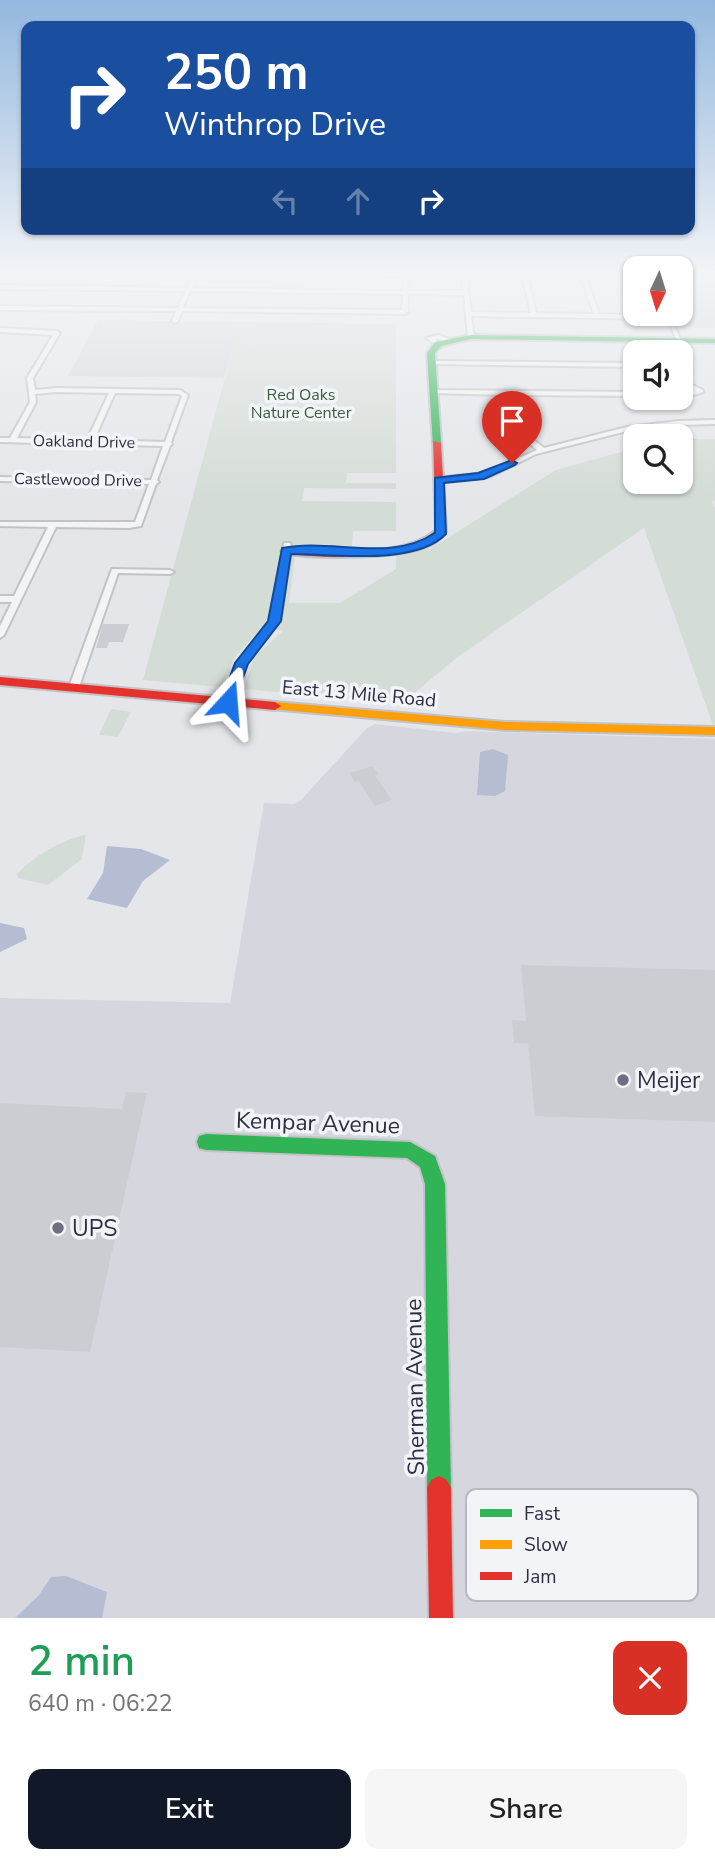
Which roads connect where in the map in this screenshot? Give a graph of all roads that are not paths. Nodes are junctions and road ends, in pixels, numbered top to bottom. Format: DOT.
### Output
graph roads {
  1 [pos="47,348"];
  2 [pos="435,348"];
  3 [pos="432,363"];
  4 [pos="623,365"];
  5 [pos="113,391"];
  6 [pos="433,391"];
  7 [pos="32,392"];
  8 [pos="506,392"];
  9 [pos="623,394"];
  10 [pos="715,422"];
  11 [pos="0,440"];
  12 [pos="12,441"];
  13 [pos="90,442"];
  14 [pos="169,444"];
  15 [pos="543,451"];
  16 [pos="0,479"];
  17 [pos="438,480"];
  18 [pos="155,482"];
  19 [pos="0,524"];
  20 [pos="53,525"];
  21 [pos="286,548"];
  22 [pos="170,572"];
  23 [pos="0,598"];
  24 [pos="17,599"];
  25 [pos="0,635"];
  26 [pos="0,681"];
  27 [pos="74,687"];
  28 [pos="228,702"];
  29 [pos="715,731"];
  30 [pos="206,1142"];
  31 [pos="426,1158"];
  32 [pos="441,1618"];
  1 -- 7 [label="street"];
  2 -- 3 [label="street"];
  3 -- 4 [label="street"];
  3 -- 6 [label="street"];
  5 -- 7 [label="street"];
  5 -- 13 [label="street"];
  5 -- 14 [label="street"];
  6 -- 8 [label="street"];
  6 -- 17 [label="street"];
  7 -- 12 [label="street"];
  8 -- 9 [label="street"];
  8 -- 15 [label="street"];
  10 -- 15 [label="street"];
  11 -- 12 [label="street, Oakland Drive"];
  12 -- 13 [label="street, Oakland Drive"];
  13 -- 14 [label="street, Oakland Drive"];
  14 -- 18 [label="street"];
  15 -- 17 [label="street"];
  16 -- 18 [label="street, Castlewood Drive"];
  17 -- 21 [label="street"];
  18 -- 20 [label="street"];
  19 -- 20 [label="street"];
  20 -- 24 [label="street"];
  21 -- 28 [label="street"];
  22 -- 27 [label="street"];
  23 -- 24 [label="street"];
  24 -- 25 [label="street"];
  26 -- 27 [label="street, East 13 Mile Road"];
  27 -- 28 [label="street, East 13 Mile Road"];
  28 -- 29 [label="street, East 13 Mile Road"];
  30 -- 31 [label="street, Kempar Avenue"];
  31 -- 32 [label="street, Sherman Avenue"];
}
